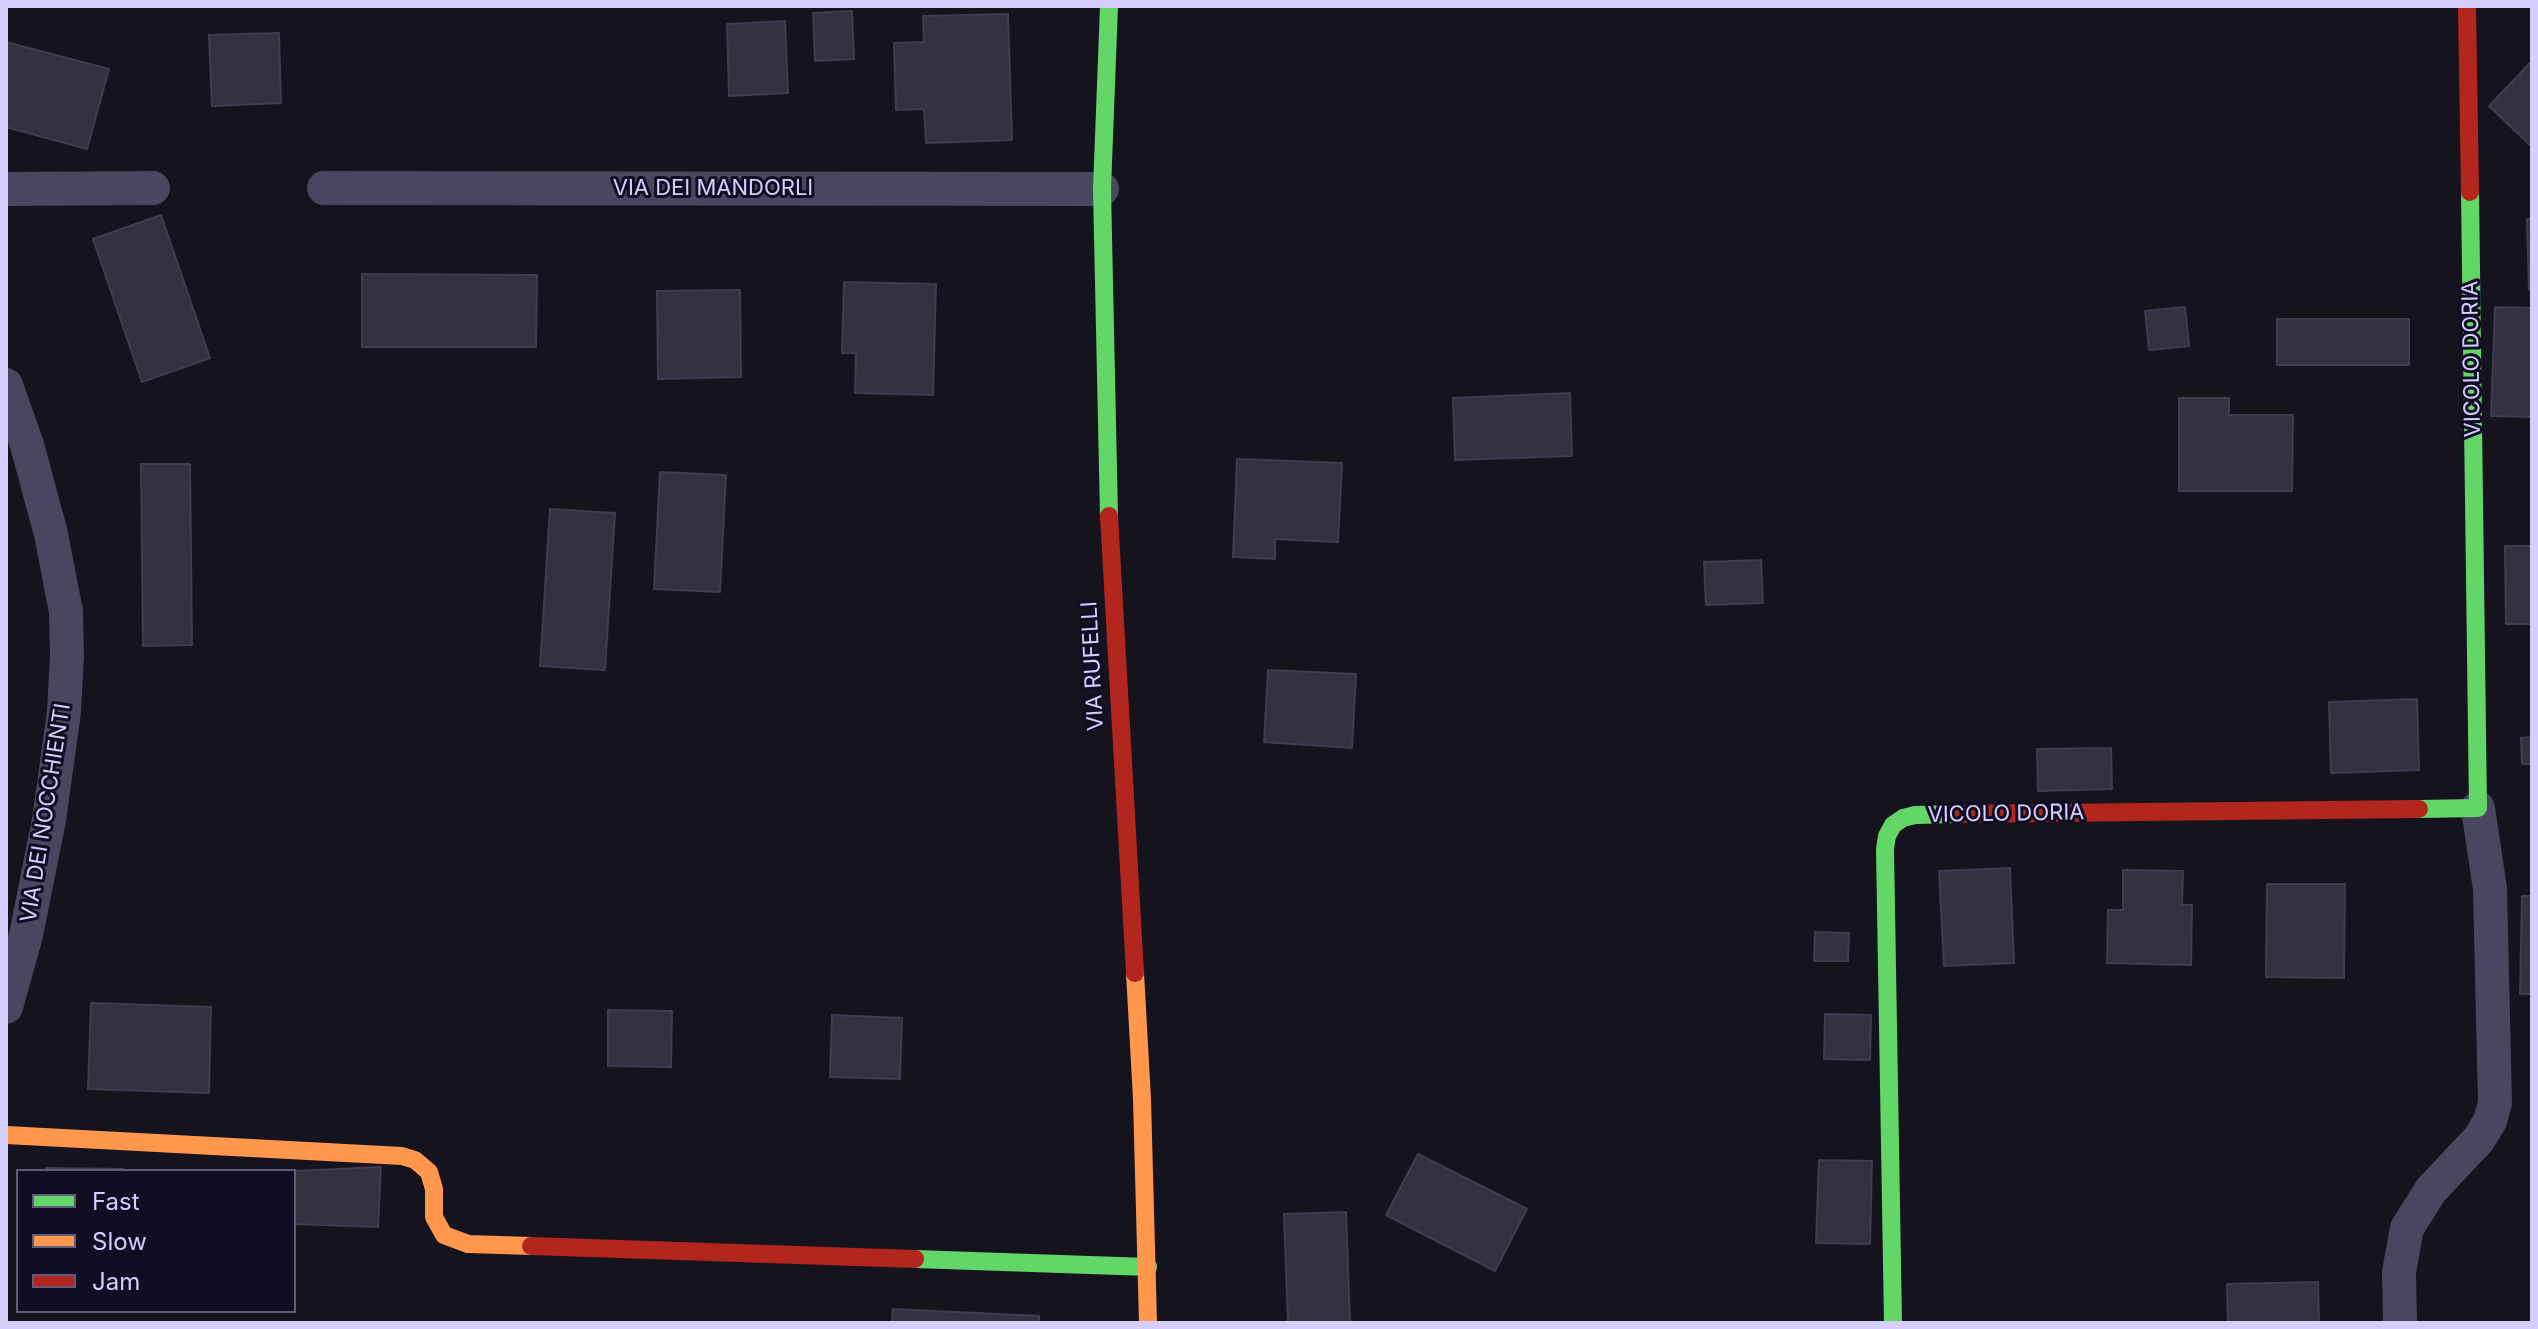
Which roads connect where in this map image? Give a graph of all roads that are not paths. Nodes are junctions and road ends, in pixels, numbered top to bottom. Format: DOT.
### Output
graph roads {
  1 [pos="1109,6"];
  2 [pos="2467,6"];
  3 [pos="153,188"];
  4 [pos="324,188"];
  5 [pos="6,189"];
  6 [pos="1102,189"];
  7 [pos="6,385"];
  8 [pos="2478,808"];
  9 [pos="6,1007"];
  10 [pos="6,1135"];
  11 [pos="1148,1267"];
  12 [pos="1148,1323"];
  13 [pos="1893,1323"];
  14 [pos="2400,1323"];
  1 -- 6 [label="street, VIA RUFELLI"];
  2 -- 8 [label="street, VICOLO DORIA"];
  3 -- 5 [label="street"];
  4 -- 6 [label="street, VIA DEI MANDORLI"];
  6 -- 11 [label="street, VIA RUFELLI"];
  7 -- 9 [label="street, VIA DEI NOCCHIENTI"];
  8 -- 13 [label="street, VICOLO DORIA"];
  8 -- 14 [label="street, VICOLO DORIA"];
  10 -- 11 [label="street"];
  11 -- 12 [label="street, VIA RUFELLI"];
}
